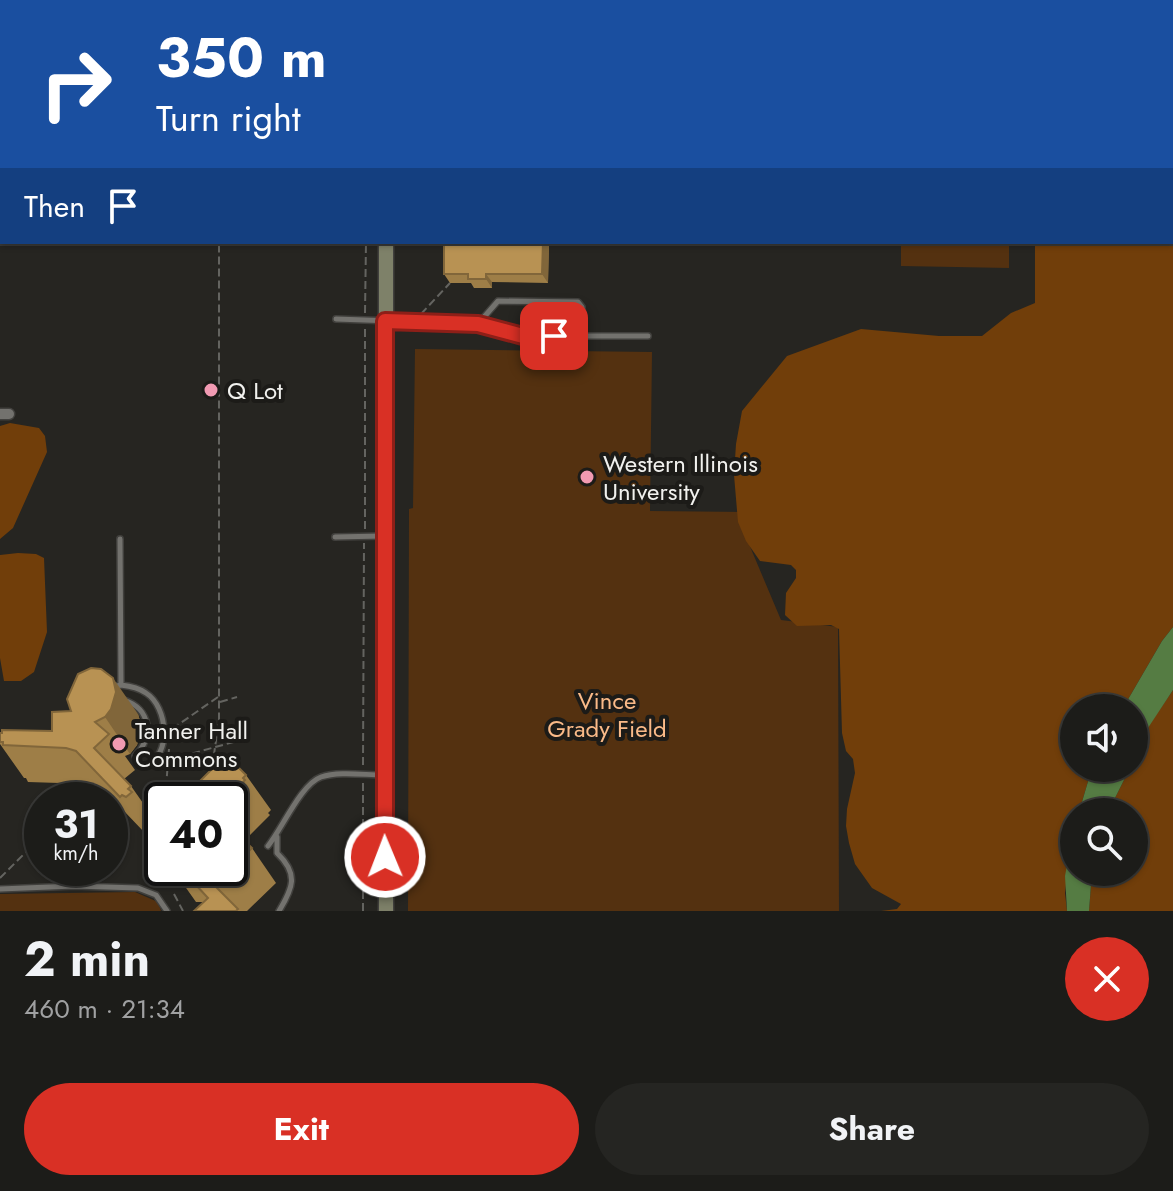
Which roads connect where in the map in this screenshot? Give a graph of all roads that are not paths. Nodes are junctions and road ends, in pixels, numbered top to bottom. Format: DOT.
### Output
graph roads {
  1 [pos="386,244"];
  2 [pos="336,319"];
  3 [pos="385,321"];
  4 [pos="478,324"];
  5 [pos="584,336"];
  6 [pos="648,336"];
  7 [pos="385,536"];
  8 [pos="335,537"];
  9 [pos="120,539"];
  10 [pos="121,685"];
  11 [pos="103,691"];
  12 [pos="117,699"];
  13 [pos="384,775"];
  14 [pos="278,833"];
  15 [pos="268,846"];
  16 [pos="0,889"];
  17 [pos="167,911"];
  18 [pos="279,911"];
  19 [pos="386,911"];
  1 -- 3 [label="street"];
  2 -- 3 [label="lane"];
  3 -- 4 [label="lane"];
  3 -- 7 [label="street"];
  4 -- 5 [label="lane"];
  4 -- 5 [label="lane"];
  5 -- 6 [label="lane"];
  7 -- 8 [label="lane"];
  7 -- 13 [label="street"];
  9 -- 10 [label="lane"];
  10 -- 11 [label="lane"];
  10 -- 12 [label="lane"];
  13 -- 14 [label="lane"];
  13 -- 19 [label="street"];
  14 -- 15 [label="lane"];
  14 -- 18 [label="lane"];
  16 -- 17 [label="lane"];
}
